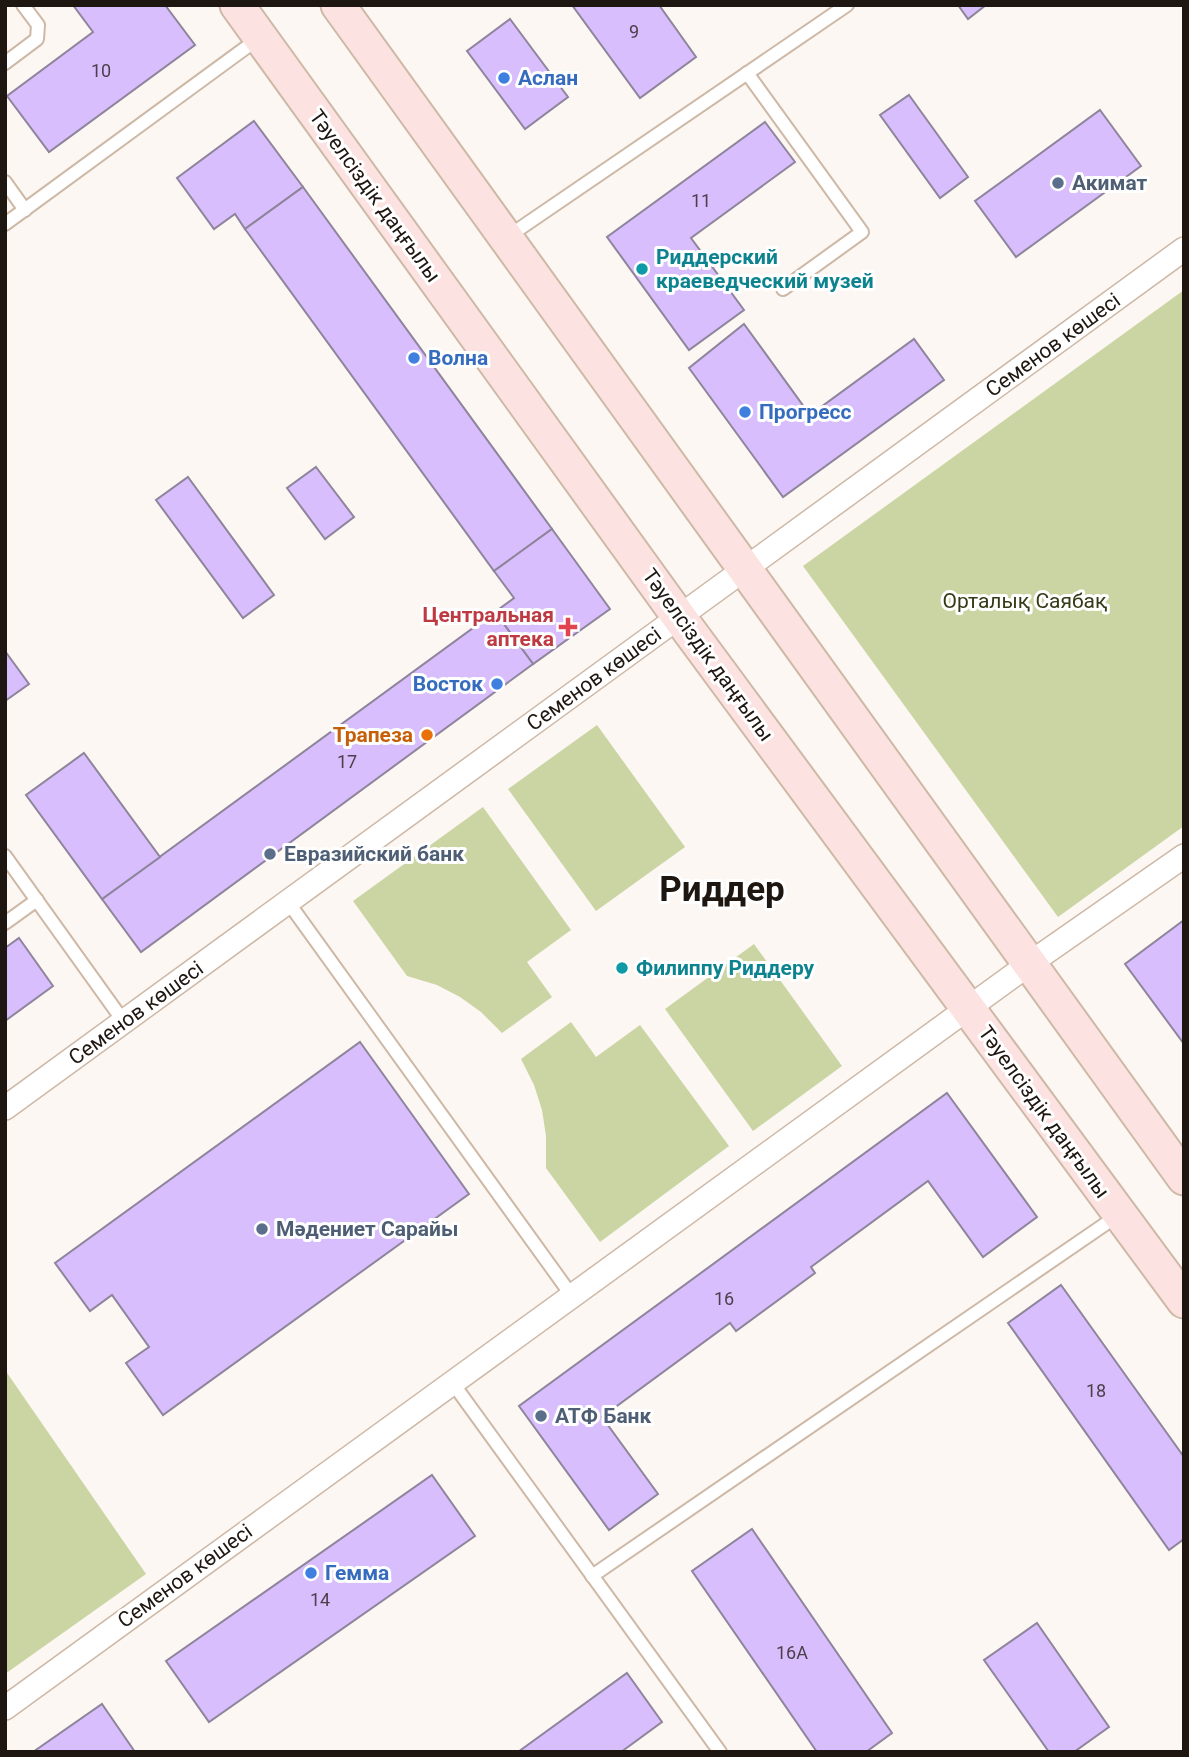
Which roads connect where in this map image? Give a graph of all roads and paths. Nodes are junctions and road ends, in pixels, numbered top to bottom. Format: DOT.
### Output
graph roads {
  1 [pos="23,5"];
  2 [pos="237,5"];
  3 [pos="338,5"];
  4 [pos="847,5"];
  5 [pos="260,37"];
  6 [pos="5,63"];
  7 [pos="747,72"];
  8 [pos="5,182"];
  9 [pos="25,209"];
  10 [pos="5,224"];
  11 [pos="506,239"];
  12 [pos="1184,249"];
  13 [pos="783,289"];
  14 [pos="744,569"];
  15 [pos="679,617"];
  16 [pos="5,856"];
  17 [pos="1184,856"];
  18 [pos="37,900"];
  19 [pos="288,902"];
  20 [pos="5,923"];
  21 [pos="1029,964"];
  22 [pos="969,1008"];
  23 [pos="124,1022"];
  24 [pos="5,1108"];
  25 [pos="1184,1178"];
  26 [pos="1119,1214"];
  27 [pos="572,1296"];
  28 [pos="1184,1301"];
  29 [pos="452,1382"];
  30 [pos="592,1576"];
  31 [pos="5,1708"];
  32 [pos="720,1752"];
  1 -- 6 [label="lane"];
  2 -- 5 [label="street, Тәуелсіздік даңғылы"];
  3 -- 11 [label="street"];
  4 -- 7 [label="lane"];
  5 -- 9 [label="lane"];
  5 -- 15 [label="street, Тәуелсіздік даңғылы"];
  7 -- 11 [label="lane"];
  7 -- 13 [label="lane"];
  8 -- 9 [label="lane"];
  9 -- 10 [label="lane"];
  11 -- 14 [label="street"];
  12 -- 14 [label="street, Семенов көшесі"];
  14 -- 15 [label="street, Семенов көшесі"];
  14 -- 21 [label="street"];
  15 -- 19 [label="street, Семенов көшесі"];
  15 -- 22 [label="street, Тәуелсіздік даңғылы"];
  16 -- 18 [label="lane"];
  17 -- 21 [label="street, Семенов көшесі"];
  18 -- 20 [label="lane"];
  18 -- 23 [label="lane"];
  19 -- 23 [label="street, Семенов көшесі"];
  19 -- 27 [label="lane"];
  21 -- 22 [label="street, Семенов көшесі"];
  21 -- 25 [label="street"];
  22 -- 26 [label="street, Тәуелсіздік даңғылы"];
  22 -- 27 [label="street, Семенов көшесі"];
  23 -- 24 [label="street, Семенов көшесі"];
  26 -- 28 [label="street, Тәуелсіздік даңғылы"];
  26 -- 30 [label="lane"];
  27 -- 29 [label="street, Семенов көшесі"];
  29 -- 30 [label="lane"];
  29 -- 31 [label="street, Семенов көшесі"];
  30 -- 32 [label="lane"];
}
